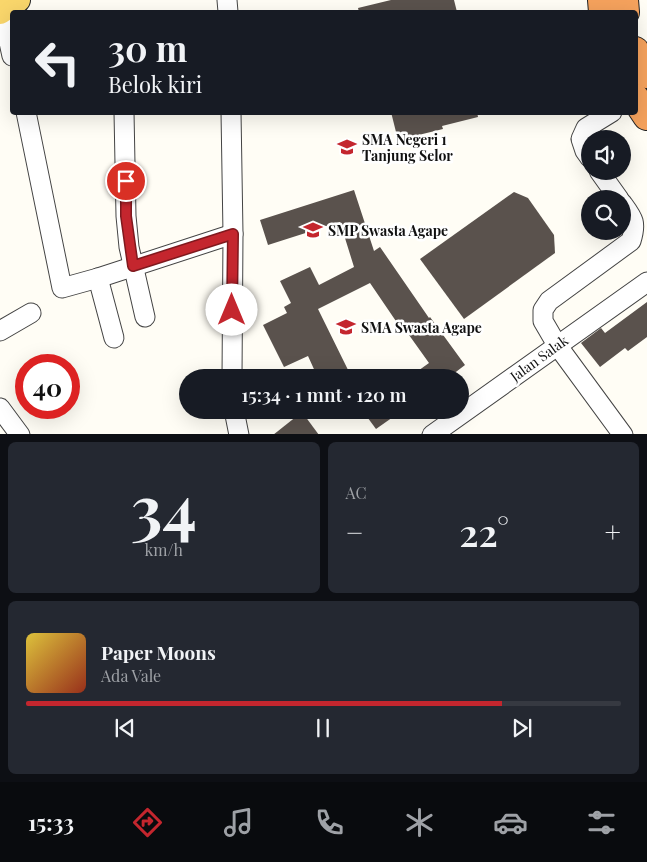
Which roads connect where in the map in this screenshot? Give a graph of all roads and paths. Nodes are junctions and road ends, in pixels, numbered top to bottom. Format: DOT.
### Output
graph roads {
  1 [pos="7,7"];
  2 [pos="10,36"];
  3 [pos="638,59"];
  4 [pos="647,74"];
  5 [pos="638,102"];
  6 [pos="27,115"];
  7 [pos="124,115"];
  8 [pos="230,115"];
  9 [pos="607,115"];
  10 [pos="647,116"];
  11 [pos="585,130"];
  12 [pos="631,215"];
  13 [pos="233,234"];
  14 [pos="631,238"];
  15 [pos="630,240"];
  16 [pos="133,266"];
  17 [pos="98,278"];
  18 [pos="647,282"];
  19 [pos="31,313"];
  20 [pos="145,317"];
  21 [pos="0,331"];
  22 [pos="114,338"];
  23 [pos="557,344"];
  24 [pos="232,369"];
  25 [pos="0,408"];
  26 [pos="236,419"];
  27 [pos="20,434"];
  28 [pos="239,434"];
  29 [pos="432,434"];
  30 [pos="623,434"];
  1 -- 2 [label="street"];
  3 -- 4 [label="highway"];
  5 -- 10 [label="highway"];
  6 -- 17 [label="street"];
  7 -- 16 [label="street"];
  8 -- 13 [label="street"];
  9 -- 11 [label="street"];
  12 -- 14 [label="street"];
  13 -- 16 [label="street"];
  13 -- 24 [label="street"];
  15 -- 23 [label="street"];
  16 -- 17 [label="street"];
  16 -- 20 [label="street"];
  17 -- 22 [label="street"];
  18 -- 23 [label="street, Jalan Salak"];
  19 -- 21 [label="street"];
  23 -- 29 [label="street, Jalan Salak"];
  23 -- 30 [label="street"];
  25 -- 27 [label="street"];
  26 -- 28 [label="street"];
}
